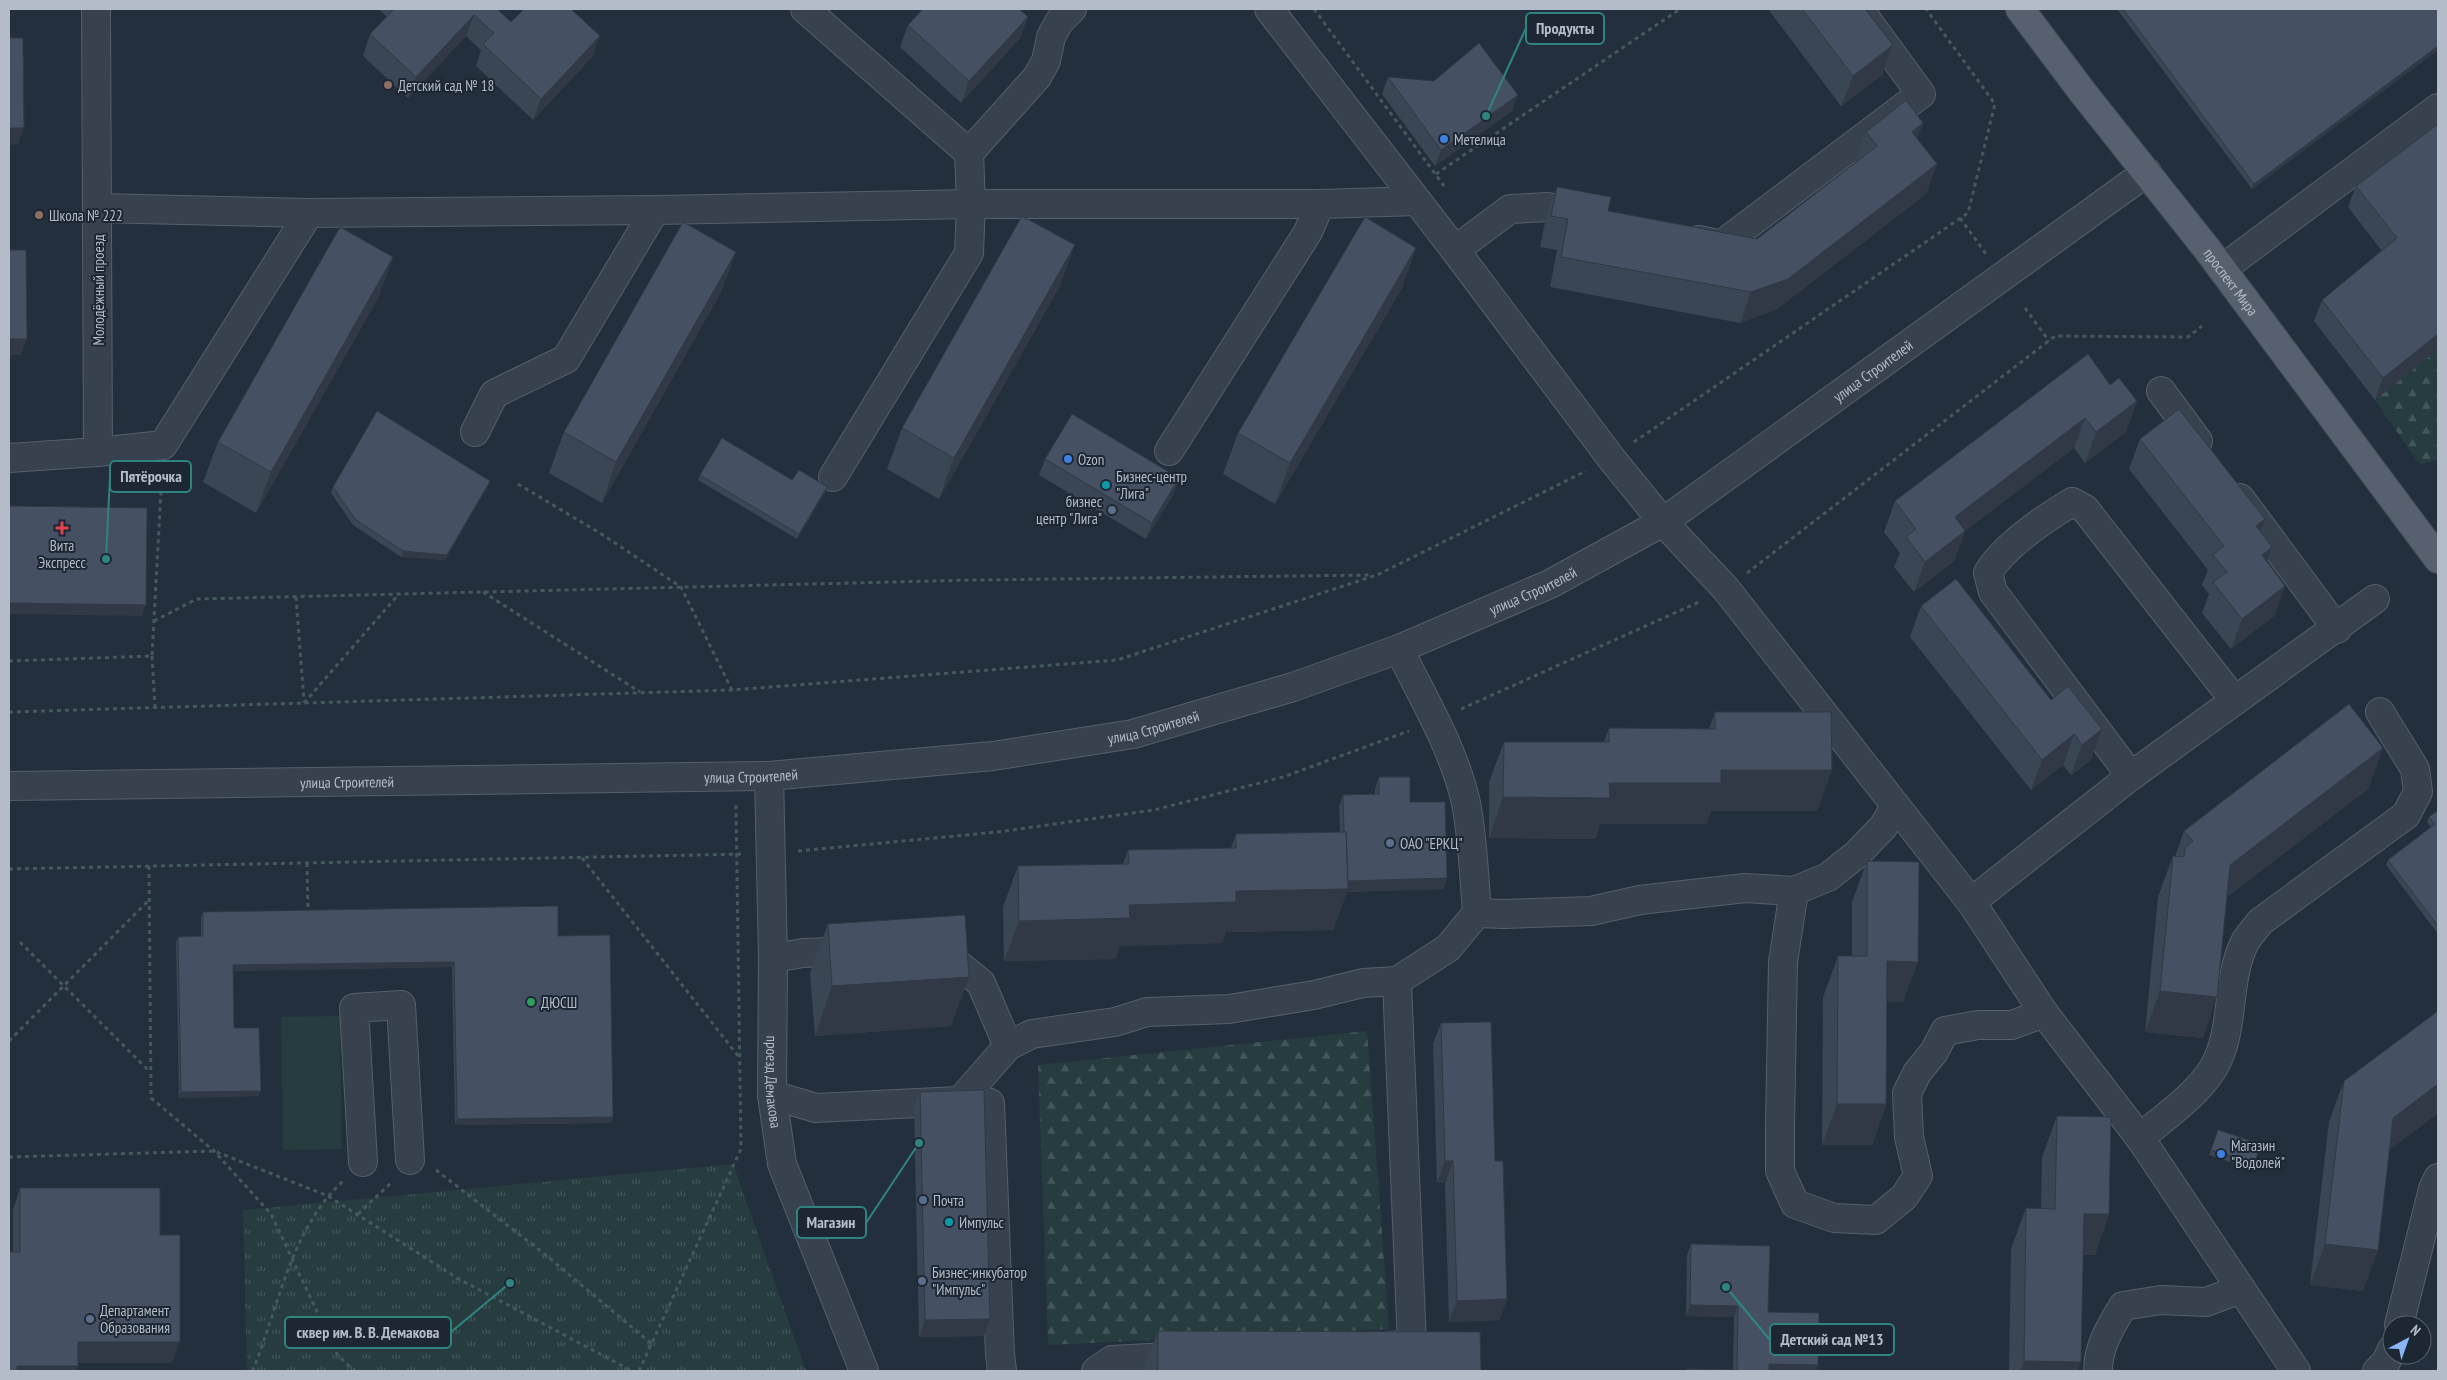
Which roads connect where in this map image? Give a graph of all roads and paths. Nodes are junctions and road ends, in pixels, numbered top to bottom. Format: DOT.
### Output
graph roads {
  1 [pos="96,9"];
  2 [pos="805,9"];
  3 [pos="1072,9"];
  4 [pos="1269,9"];
  5 [pos="1680,9"];
  6 [pos="1859,9"];
  7 [pos="1926,9"];
  8 [pos="2020,9"];
  9 [pos="2438,108"];
  10 [pos="969,153"];
  11 [pos="2147,172"];
  12 [pos="1436,174"];
  13 [pos="1417,201"];
  14 [pos="971,204"];
  15 [pos="1320,204"];
  16 [pos="98,208"];
  17 [pos="655,210"];
  18 [pos="309,213"];
  19 [pos="1960,218"];
  20 [pos="1615,222"];
  21 [pos="1673,234"];
  22 [pos="1455,250"];
  23 [pos="1988,255"];
  24 [pos="2222,268"];
  25 [pos="2025,308"];
  26 [pos="2049,341"];
  27 [pos="2161,391"];
  28 [pos="475,432"];
  29 [pos="164,446"];
  30 [pos="1170,451"];
  31 [pos="98,452"];
  32 [pos="9,458"];
  33 [pos="1612,458"];
  34 [pos="833,477"];
  35 [pos="518,484"];
  36 [pos="1663,522"];
  37 [pos="2438,556"];
  38 [pos="1377,575"];
  39 [pos="681,587"];
  40 [pos="483,592"];
  41 [pos="399,594"];
  42 [pos="296,597"];
  43 [pos="2375,600"];
  44 [pos="154,621"];
  45 [pos="2337,629"];
  46 [pos="1399,649"];
  47 [pos="152,656"];
  48 [pos="9,661"];
  49 [pos="732,690"];
  50 [pos="641,693"];
  51 [pos="2234,701"];
  52 [pos="304,703"];
  53 [pos="155,707"];
  54 [pos="9,712"];
  55 [pos="2380,712"];
  56 [pos="768,776"];
  57 [pos="2131,776"];
  58 [pos="9,786"];
  59 [pos="736,797"];
  60 [pos="1895,807"];
  61 [pos="581,858"];
  62 [pos="307,863"];
  63 [pos="149,866"];
  64 [pos="1794,891"];
  65 [pos="149,900"];
  66 [pos="1971,902"];
  67 [pos="1477,913"];
  68 [pos="308,915"];
  69 [pos="20,942"];
  70 [pos="884,951"];
  71 [pos="912,951"];
  72 [pos="773,958"];
  73 [pos="1397,981"];
  74 [pos="64,985"];
  75 [pos="2044,1014"];
  76 [pos="9,1041"];
  77 [pos="1008,1046"];
  78 [pos="740,1058"];
  79 [pos="150,1073"];
  80 [pos="772,1095"];
  81 [pos="960,1101"];
  82 [pos="2140,1138"];
  83 [pos="214,1151"];
  84 [pos="9,1157"];
  85 [pos="363,1162"];
  86 [pos="412,1168"];
  87 [pos="2438,1178"];
  88 [pos="328,1196"];
  89 [pos="358,1215"];
  90 [pos="292,1259"];
  91 [pos="2241,1290"];
  92 [pos="2401,1315"];
  93 [pos="652,1344"];
  94 [pos="1363,1348"];
  95 [pos="1207,1355"];
  96 [pos="252,1371"];
  97 [pos="354,1371"];
  98 [pos="632,1371"];
  99 [pos="640,1371"];
  100 [pos="864,1371"];
  101 [pos="1002,1371"];
  102 [pos="1096,1371"];
  103 [pos="2098,1371"];
  104 [pos="2296,1371"];
  1 -- 16 [label="street, Молодёжный проезд"];
  2 -- 10 [label="street"];
  3 -- 10 [label="street"];
  4 -- 13 [label="street"];
  5 -- 12 [label="path"];
  6 -- 21 [label="street"];
  7 -- 19 [label="path"];
  8 -- 11 [label="main road, проспект Мира"];
  9 -- 24 [label="street"];
  10 -- 14 [label="street"];
  11 -- 24 [label="main road, проспект Мира"];
  11 -- 36 [label="street, улица Строителей"];
  13 -- 15 [label="street"];
  13 -- 22 [label="street"];
  14 -- 15 [label="street"];
  14 -- 17 [label="street"];
  14 -- 34 [label="street"];
  15 -- 30 [label="street"];
  16 -- 18 [label="street"];
  16 -- 31 [label="street, Молодёжный проезд"];
  17 -- 18 [label="street"];
  17 -- 28 [label="street"];
  18 -- 29 [label="street"];
  19 -- 23 [label="path"];
  19 -- 33 [label="path"];
  20 -- 22 [label="street"];
  22 -- 33 [label="street"];
  24 -- 37 [label="main road, проспект Мира"];
  25 -- 26 [label="path"];
  27 -- 45 [label="street"];
  29 -- 31 [label="street"];
  29 -- 44 [label="path"];
  31 -- 32 [label="street"];
  33 -- 36 [label="street"];
  33 -- 38 [label="path"];
  35 -- 39 [label="path"];
  36 -- 46 [label="street, улица Строителей"];
  36 -- 60 [label="street"];
  38 -- 39 [label="path"];
  38 -- 49 [label="path"];
  39 -- 40 [label="path"];
  39 -- 49 [label="path"];
  40 -- 41 [label="path"];
  40 -- 50 [label="path"];
  41 -- 42 [label="path"];
  41 -- 52 [label="path"];
  42 -- 44 [label="path"];
  42 -- 52 [label="path"];
  43 -- 45 [label="street"];
  44 -- 47 [label="path"];
  45 -- 51 [label="street"];
  46 -- 56 [label="street, улица Строителей"];
  46 -- 67 [label="street"];
  47 -- 48 [label="path"];
  47 -- 53 [label="path"];
  49 -- 50 [label="path"];
  50 -- 52 [label="path"];
  51 -- 57 [label="street"];
  51 -- 57 [label="street"];
  52 -- 53 [label="path"];
  53 -- 54 [label="path"];
  55 -- 82 [label="street"];
  56 -- 58 [label="street, улица Строителей"];
  56 -- 72 [label="street, проезд Демакова"];
  57 -- 66 [label="street"];
  59 -- 78 [label="path"];
  60 -- 64 [label="street"];
  60 -- 66 [label="street"];
  61 -- 78 [label="path"];
  62 -- 68 [label="path"];
  63 -- 65 [label="path"];
  64 -- 67 [label="street"];
  64 -- 75 [label="street"];
  65 -- 74 [label="path"];
  65 -- 79 [label="path"];
  66 -- 75 [label="street"];
  67 -- 73 [label="street"];
  69 -- 74 [label="path"];
  70 -- 72 [label="street"];
  71 -- 77 [label="street"];
  72 -- 80 [label="street, проезд Демакова"];
  73 -- 77 [label="street"];
  73 -- 94 [label="street"];
  74 -- 76 [label="path"];
  74 -- 79 [label="path"];
  75 -- 82 [label="street"];
  77 -- 81 [label="street"];
  78 -- 93 [label="path"];
  79 -- 83 [label="path"];
  80 -- 81 [label="street"];
  80 -- 100 [label="street, проезд Демакова"];
  81 -- 101 [label="street"];
  82 -- 91 [label="street"];
  83 -- 84 [label="path"];
  83 -- 88 [label="path"];
  83 -- 90 [label="path"];
  85 -- 86 [label="street"];
  85 -- 88 [label="path"];
  86 -- 89 [label="path"];
  86 -- 93 [label="path"];
  87 -- 92 [label="street"];
  88 -- 89 [label="path"];
  88 -- 90 [label="path"];
  89 -- 98 [label="path"];
  90 -- 96 [label="path"];
  90 -- 97 [label="path"];
  91 -- 103 [label="street"];
  91 -- 104 [label="street"];
  93 -- 99 [label="path"];
  95 -- 102 [label="street"];
}
